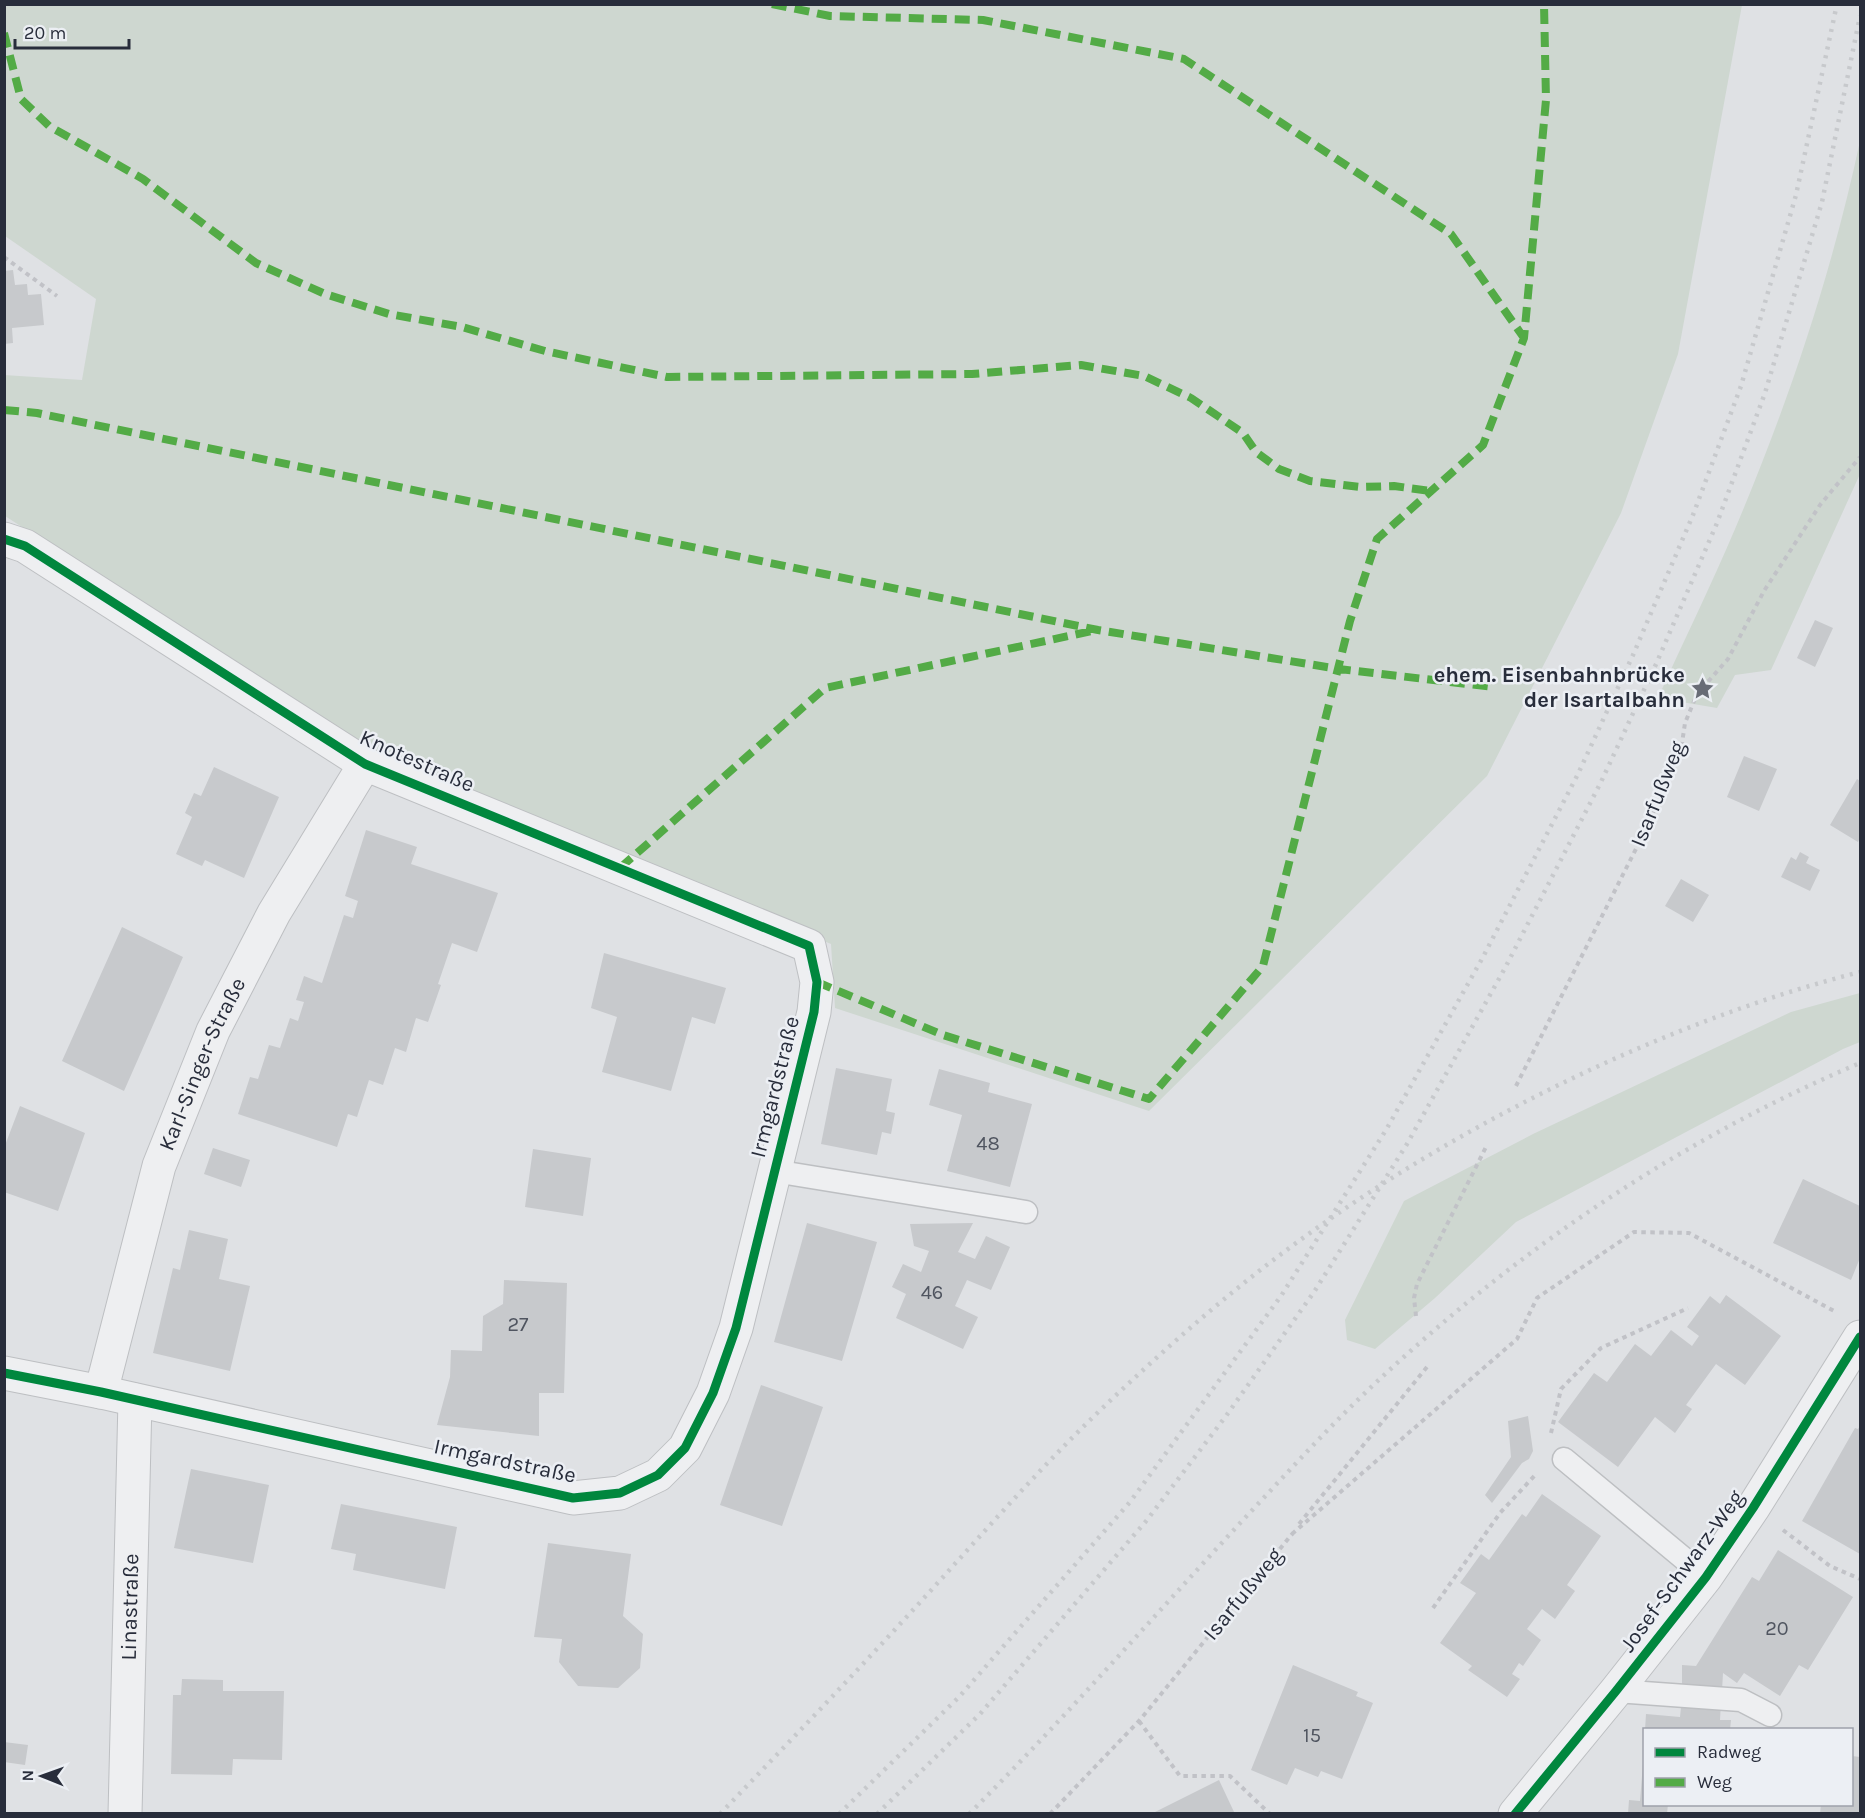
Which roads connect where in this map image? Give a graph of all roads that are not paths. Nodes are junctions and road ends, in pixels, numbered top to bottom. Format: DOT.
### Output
graph roads {
  1 [pos="4,539"];
  2 [pos="365,764"];
  3 [pos="817,982"];
  4 [pos="774,1171"];
  5 [pos="1026,1212"];
  6 [pos="1850,1326"];
  7 [pos="4,1373"];
  8 [pos="101,1392"];
  9 [pos="135,1400"];
  10 [pos="1564,1459"];
  11 [pos="1706,1577"];
  12 [pos="1616,1691"];
  13 [pos="1770,1715"];
  14 [pos="124,1814"];
  15 [pos="1515,1814"];
  1 -- 2 [label="street, Knotestraße"];
  2 -- 3 [label="street, Knotestraße"];
  2 -- 8 [label="street, Karl-Singer-Straße"];
  3 -- 4 [label="street, Irmgardstraße"];
  4 -- 5 [label="lane"];
  4 -- 9 [label="street, Irmgardstraße"];
  6 -- 11 [label="street, Josef-Schwarz-Weg"];
  7 -- 8 [label="street, Irmgardstraße"];
  8 -- 9 [label="street, Irmgardstraße"];
  9 -- 14 [label="street, Linastraße"];
  10 -- 11 [label="lane"];
  11 -- 12 [label="street, Josef-Schwarz-Weg"];
  12 -- 13 [label="lane"];
  12 -- 15 [label="street, Josef-Schwarz-Weg"];
}
